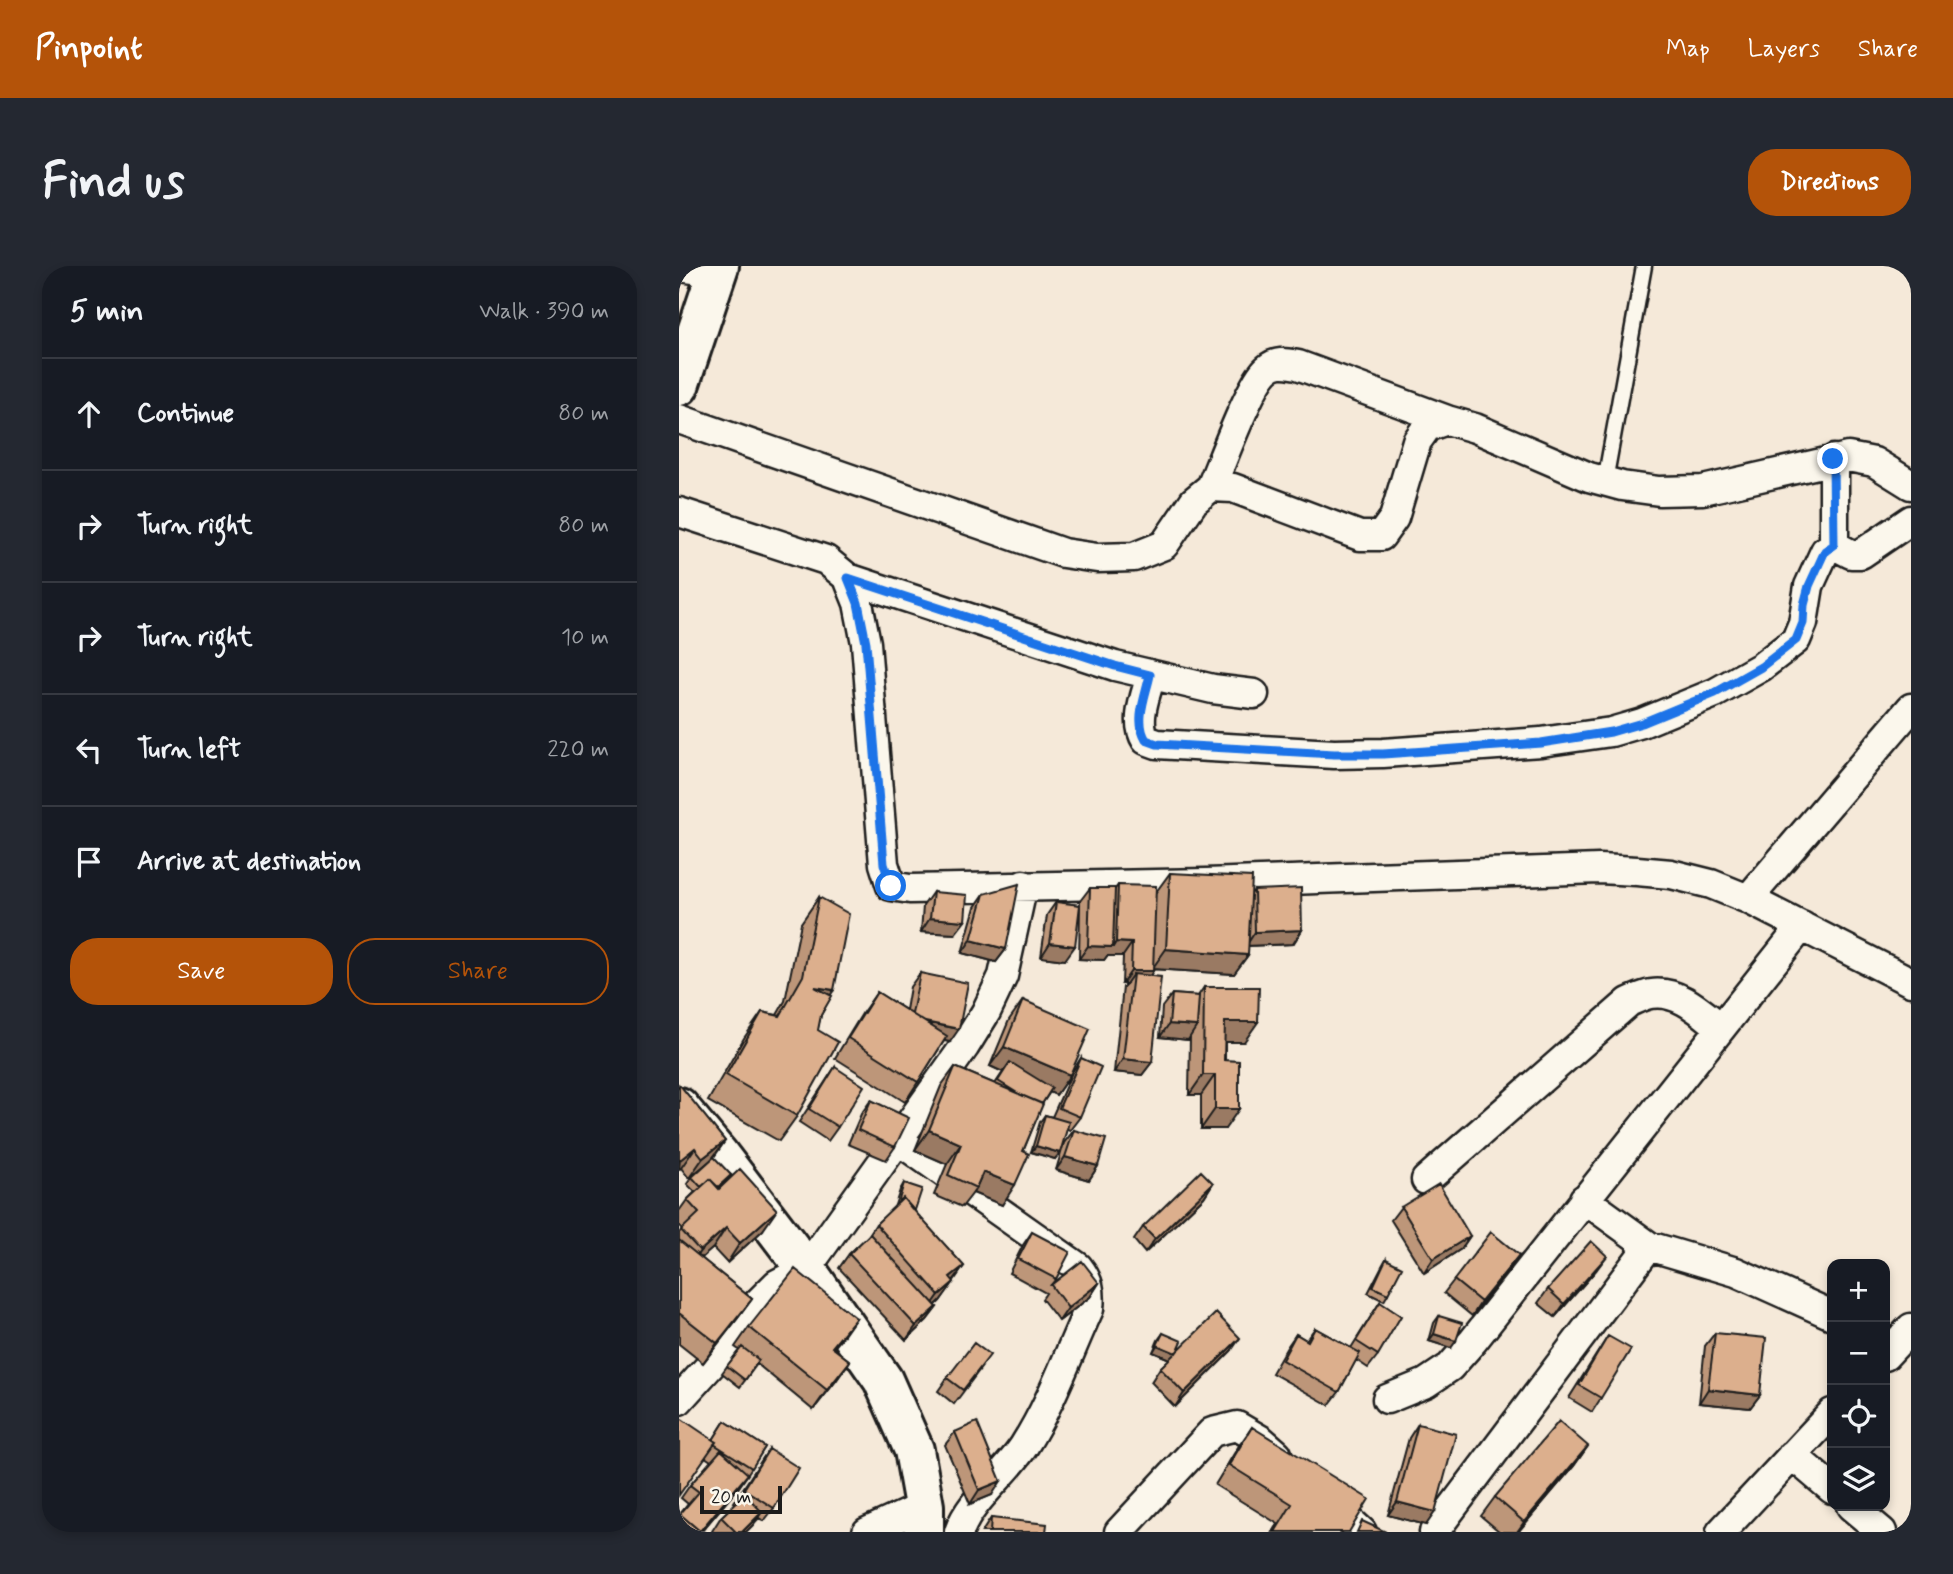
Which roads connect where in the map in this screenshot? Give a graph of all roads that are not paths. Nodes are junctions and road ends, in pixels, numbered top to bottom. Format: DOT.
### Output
graph roads {
  1 [pos="1644,266"];
  2 [pos="679,267"];
  3 [pos="718,269"];
  4 [pos="679,386"];
  5 [pos="679,419"];
  6 [pos="1447,420"];
  7 [pos="1833,459"];
  8 [pos="1605,481"];
  9 [pos="1911,485"];
  10 [pos="1211,487"];
  11 [pos="679,512"];
  12 [pos="1911,520"];
  13 [pos="1834,545"];
  14 [pos="848,578"];
  15 [pos="1150,675"];
  16 [pos="1254,694"];
  17 [pos="1911,708"];
  18 [pos="1023,886"];
  19 [pos="1748,900"];
  20 [pos="1802,926"];
  21 [pos="1911,982"];
  22 [pos="1721,1028"];
  23 [pos="679,1107"];
  24 [pos="898,1140"];
  25 [pos="1426,1180"];
  26 [pos="1584,1199"];
  27 [pos="1649,1246"];
  28 [pos="806,1269"];
  29 [pos="1827,1313"];
  30 [pos="1911,1328"];
  31 [pos="1890,1348"];
  32 [pos="685,1383"];
  33 [pos="1387,1399"];
  34 [pos="1827,1418"];
  35 [pos="1792,1455"];
  36 [pos="1827,1485"];
  37 [pos="1857,1511"];
  38 [pos="924,1519"];
  39 [pos="867,1532"];
  40 [pos="959,1532"];
  41 [pos="1119,1532"];
  42 [pos="1362,1532"];
  43 [pos="1434,1532"];
  44 [pos="1721,1532"];
  45 [pos="1882,1532"];
  1 -- 8 [label="lane"];
  2 -- 3 [label="street"];
  3 -- 4 [label="street"];
  5 -- 10 [label="street"];
  6 -- 8 [label="street"];
  6 -- 10 [label="street"];
  6 -- 10 [label="street"];
  7 -- 8 [label="street"];
  7 -- 9 [label="street"];
  7 -- 13 [label="street"];
  11 -- 14 [label="street"];
  12 -- 13 [label="street"];
  13 -- 15 [label="street"];
  14 -- 15 [label="street"];
  14 -- 18 [label="street"];
  15 -- 16 [label="street"];
  17 -- 19 [label="street"];
  18 -- 19 [label="street"];
  18 -- 24 [label="street"];
  19 -- 20 [label="street"];
  20 -- 21 [label="street"];
  20 -- 22 [label="street"];
  22 -- 25 [label="street"];
  22 -- 26 [label="street"];
  23 -- 28 [label="street"];
  24 -- 28 [label="street"];
  24 -- 40 [label="street"];
  26 -- 27 [label="street"];
  26 -- 33 [label="street"];
  27 -- 29 [label="street"];
  27 -- 43 [label="street"];
  28 -- 32 [label="street"];
  28 -- 38 [label="street"];
  30 -- 31 [label="street"];
  34 -- 35 [label="street"];
  35 -- 36 [label="street"];
  35 -- 44 [label="street"];
  37 -- 45 [label="street"];
  38 -- 39 [label="street"];
  41 -- 42 [label="street"];
}
